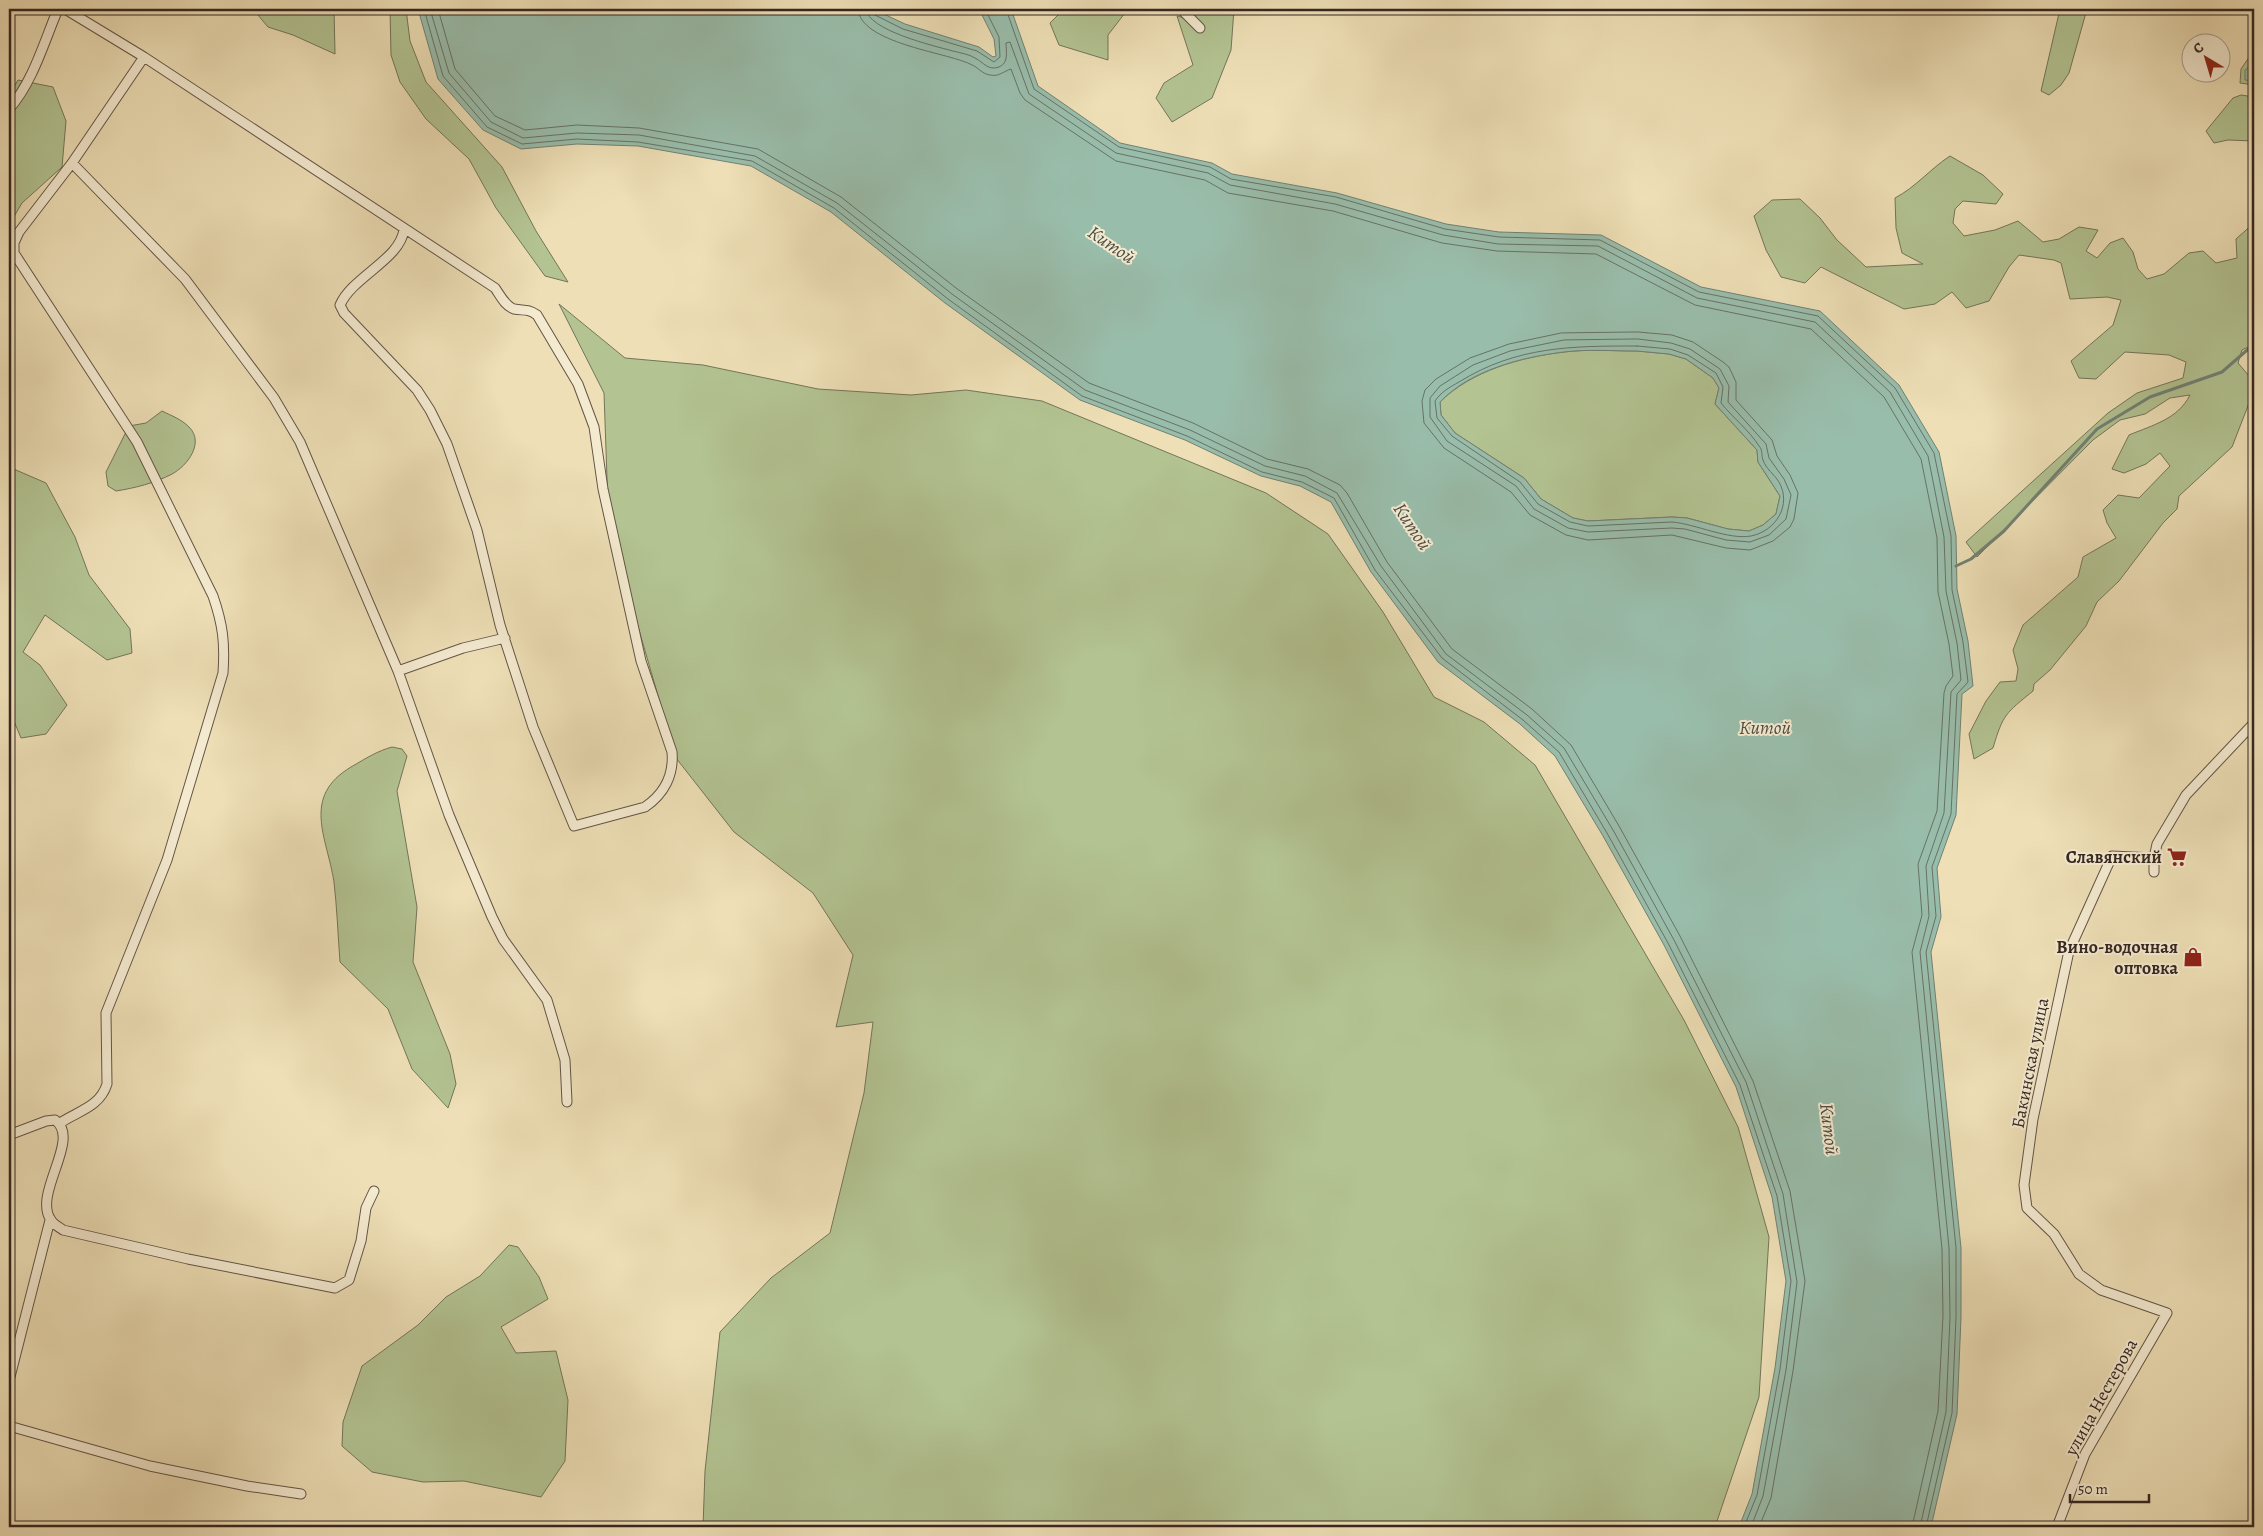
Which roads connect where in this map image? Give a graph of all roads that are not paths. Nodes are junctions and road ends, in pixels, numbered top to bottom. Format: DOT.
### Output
graph roads {
  1 [pos="58,9"];
  2 [pos="65,9"];
  3 [pos="1181,9"];
  4 [pos="1200,28"];
  5 [pos="144,57"];
  6 [pos="9,109"];
  7 [pos="72,163"];
  8 [pos="404,229"];
  9 [pos="505,638"];
  10 [pos="398,671"];
  11 [pos="2254,723"];
  12 [pos="2154,858"];
  13 [pos="2154,872"];
  14 [pos="567,1102"];
  15 [pos="60,1123"];
  16 [pos="9,1135"];
  17 [pos="374,1191"];
  18 [pos="50,1220"];
  19 [pos="2167,1313"];
  20 [pos="9,1380"];
  21 [pos="9,1426"];
  22 [pos="302,1494"];
  23 [pos="2057,1527"];
  1 -- 6 [label="street"];
  2 -- 5 [label="street"];
  3 -- 4 [label="street"];
  5 -- 7 [label="street"];
  5 -- 8 [label="street"];
  7 -- 10 [label="street"];
  7 -- 15 [label="street"];
  8 -- 9 [label="street"];
  8 -- 9 [label="street"];
  9 -- 10 [label="street"];
  10 -- 14 [label="street"];
  11 -- 12 [label="street"];
  12 -- 13 [label="street"];
  12 -- 19 [label="street, Бакинская улица"];
  15 -- 16 [label="street"];
  15 -- 18 [label="street"];
  17 -- 18 [label="street"];
  18 -- 20 [label="street"];
  19 -- 23 [label="street, улица Нестерова"];
  21 -- 22 [label="street"];
}
